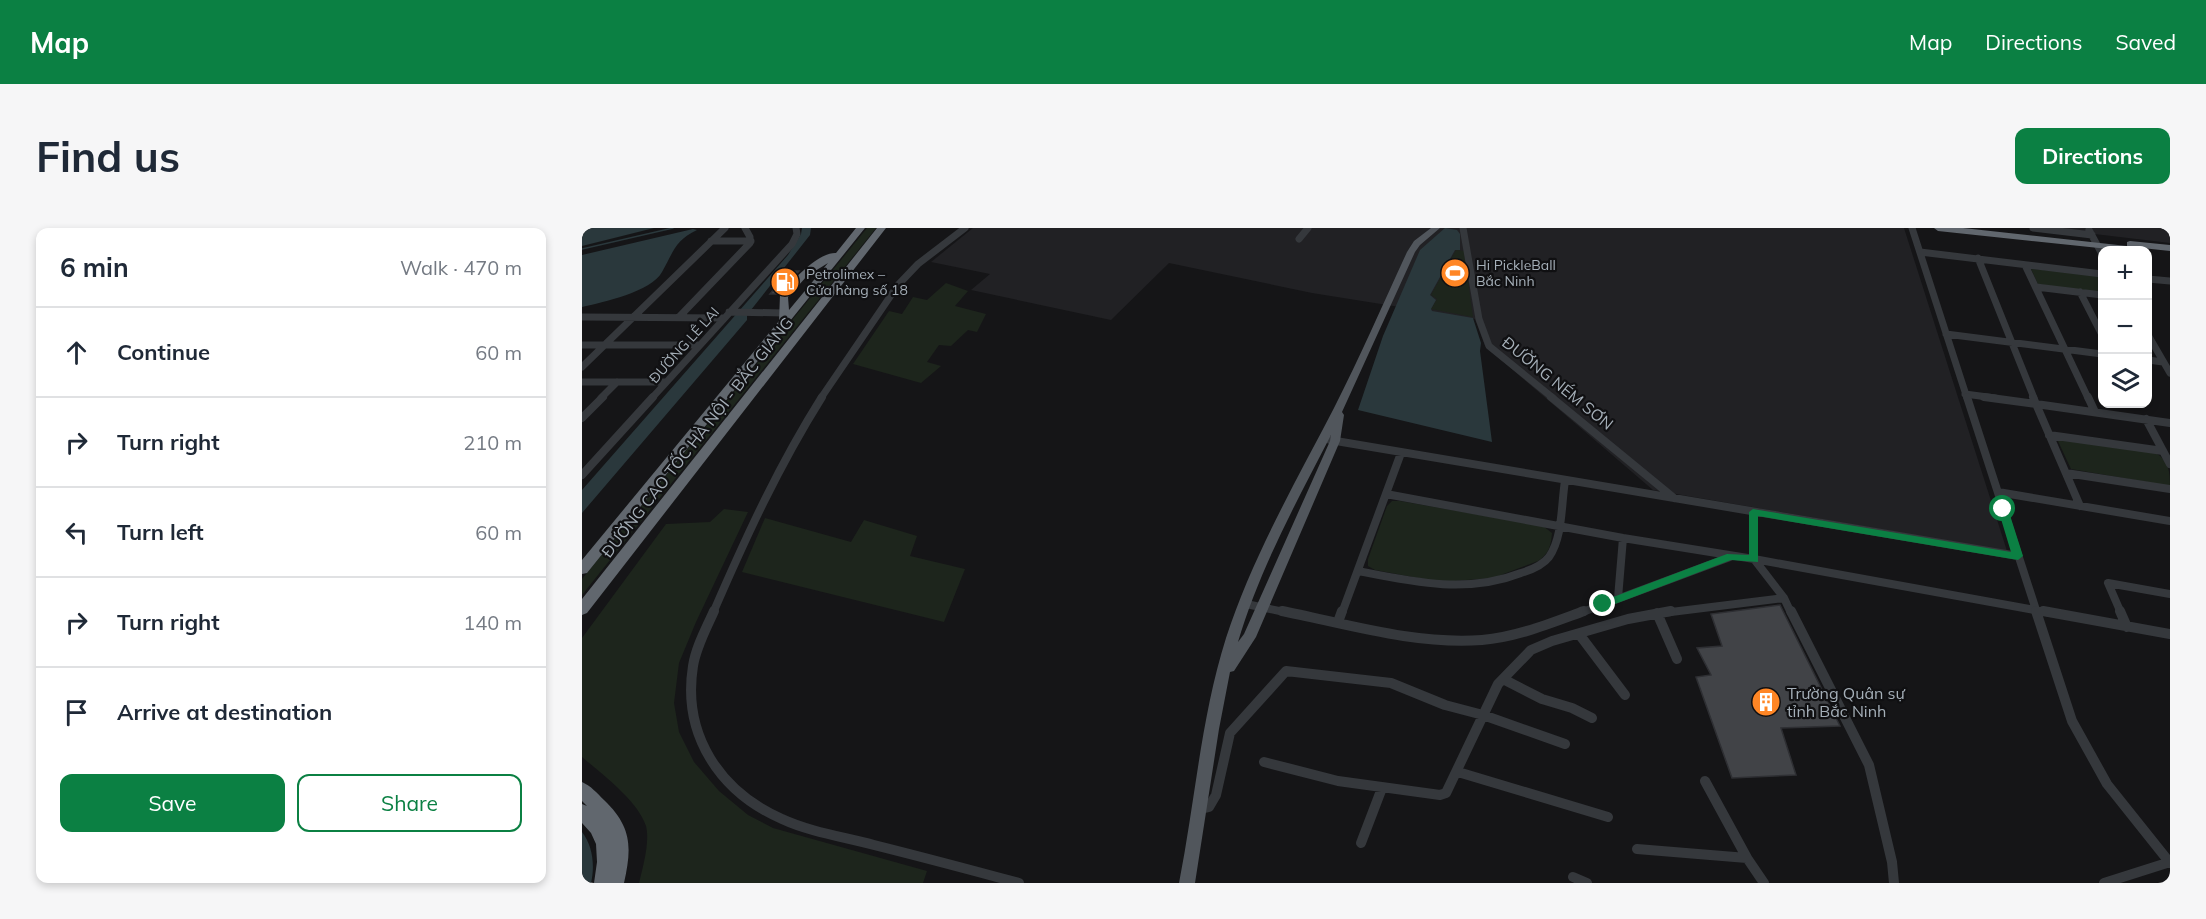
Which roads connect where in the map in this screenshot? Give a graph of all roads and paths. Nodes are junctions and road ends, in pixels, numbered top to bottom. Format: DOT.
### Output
graph roads {
  1 [pos="725,228"];
  2 [pos="745,228"];
  3 [pos="796,228"];
  4 [pos="861,228"];
  5 [pos="882,228"];
  6 [pos="887,228"];
  7 [pos="965,228"];
  8 [pos="1308,228"];
  9 [pos="1436,228"];
  10 [pos="1463,228"];
  11 [pos="1912,228"];
  12 [pos="1938,228"];
  13 [pos="1993,228"];
  14 [pos="2034,230"];
  15 [pos="1299,239"];
  16 [pos="2095,240"];
  17 [pos="711,241"];
  18 [pos="751,241"];
  19 [pos="2121,246"];
  20 [pos="2170,248"];
  21 [pos="1920,252"];
  22 [pos="2152,252"];
  23 [pos="2170,254"];
  24 [pos="1978,258"];
  25 [pos="858,259"];
  26 [pos="2025,265"];
  27 [pos="2098,273"];
  28 [pos="2152,280"];
  29 [pos="2169,283"];
  30 [pos="2036,287"];
  31 [pos="2080,292"];
  32 [pos="2098,294"];
  33 [pos="727,315"];
  34 [pos="582,317"];
  35 [pos="632,317"];
  36 [pos="679,317"];
  37 [pos="784,317"];
  38 [pos="2098,326"];
  39 [pos="1946,334"];
  40 [pos="2152,342"];
  41 [pos="2011,343"];
  42 [pos="582,345"];
  43 [pos="603,348"];
  44 [pos="696,348"];
  45 [pos="582,350"];
  46 [pos="2066,350"];
  47 [pos="2098,353"];
  48 [pos="2152,361"];
  49 [pos="2167,367"];
  50 [pos="582,368"];
  51 [pos="582,382"];
  52 [pos="617,382"];
  53 [pos="666,382"];
  54 [pos="1965,394"];
  55 [pos="2036,404"];
  56 [pos="1341,405"];
  57 [pos="2095,412"];
  58 [pos="582,418"];
  59 [pos="2146,419"];
  60 [pos="2170,423"];
  61 [pos="2049,435"];
  62 [pos="1322,439"];
  63 [pos="1335,441"];
  64 [pos="2163,451"];
  65 [pos="1401,453"];
  66 [pos="702,458"];
  67 [pos="2170,464"];
  68 [pos="2066,473"];
  69 [pos="582,475"];
  70 [pos="1565,481"];
  71 [pos="2170,489"];
  72 [pos="1998,492"];
  73 [pos="1386,494"];
  74 [pos="1674,498"];
  75 [pos="2080,506"];
  76 [pos="1753,512"];
  77 [pos="1287,513"];
  78 [pos="1302,516"];
  79 [pos="2170,521"];
  80 [pos="1558,526"];
  81 [pos="1623,538"];
  82 [pos="1730,556"];
  83 [pos="2018,556"];
  84 [pos="1754,559"];
  85 [pos="582,569"];
  86 [pos="1358,571"];
  87 [pos="2170,594"];
  88 [pos="1618,598"];
  89 [pos="1784,598"];
  90 [pos="1246,604"];
  91 [pos="1262,607"];
  92 [pos="582,609"];
  93 [pos="2036,610"];
  94 [pos="1657,613"];
  95 [pos="582,620"];
  96 [pos="1338,622"];
  97 [pos="2127,627"];
  98 [pos="1579,634"];
  99 [pos="2170,634"];
  100 [pos="1677,659"];
  101 [pos="1224,675"];
  102 [pos="1503,679"];
  103 [pos="1625,695"];
  104 [pos="1483,715"];
  105 [pos="1592,718"];
  106 [pos="1213,725"];
  107 [pos="1234,727"];
  108 [pos="1565,744"];
  109 [pos="1264,762"];
  110 [pos="1458,772"];
  111 [pos="1705,781"];
  112 [pos="1382,788"];
  113 [pos="582,790"];
  114 [pos="1201,809"];
  115 [pos="582,812"];
  116 [pos="1608,818"];
  117 [pos="1361,843"];
  118 [pos="1636,849"];
  119 [pos="1747,858"];
  120 [pos="2170,863"];
  121 [pos="1573,877"];
  122 [pos="603,883"];
  123 [pos="615,883"];
  124 [pos="1019,883"];
  125 [pos="1187,883"];
  126 [pos="1587,883"];
  127 [pos="1764,883"];
  128 [pos="1894,883"];
  129 [pos="2104,883"];
  1 -- 17 [label="street"];
  2 -- 18 [label="street"];
  3 -- 33 [label="street, ĐƯỜNG LÊ LAI"];
  4 -- 37 [label="highway, ĐƯỜNG CAO TỐC HÀ NỘI - BẮC GIANG"];
  5 -- 25 [label="highway, ĐƯỜNG CAO TỐC HÀ NỘI - BẮC GIANG"];
  6 -- 25 [label="highway"];
  7 -- 124 [label="street"];
  8 -- 15 [label="street"];
  9 -- 56 [label="main road"];
  10 -- 74 [label="street, ĐƯỜNG NÉM SƠN"];
  11 -- 21 [label="street"];
  12 -- 16 [label="highway"];
  13 -- 14 [label="highway"];
  14 -- 16 [label="highway"];
  16 -- 19 [label="highway"];
  16 -- 20 [label="highway"];
  17 -- 18 [label="street"];
  17 -- 35 [label="street"];
  18 -- 36 [label="street"];
  21 -- 24 [label="street"];
  21 -- 39 [label="street"];
  22 -- 23 [label="highway"];
  24 -- 26 [label="street"];
  24 -- 41 [label="street"];
  25 -- 66 [label="highway, ĐƯỜNG CAO TỐC HÀ NỘI - BẮC GIANG"];
  26 -- 27 [label="street"];
  26 -- 30 [label="street"];
  28 -- 29 [label="street"];
  30 -- 31 [label="street"];
  30 -- 46 [label="street"];
  31 -- 32 [label="street"];
  31 -- 38 [label="street"];
  33 -- 36 [label="street"];
  33 -- 37 [label="street"];
  33 -- 44 [label="street, ĐƯỜNG LÊ LAI"];
  34 -- 35 [label="street"];
  35 -- 36 [label="street"];
  35 -- 43 [label="street"];
  37 -- 85 [label="highway, ĐƯỜNG CAO TỐC HÀ NỘI - BẮC GIANG"];
  39 -- 41 [label="street"];
  39 -- 54 [label="street"];
  40 -- 49 [label="street"];
  41 -- 46 [label="street"];
  41 -- 55 [label="street"];
  42 -- 43 [label="street"];
  43 -- 44 [label="street"];
  43 -- 45 [label="street"];
  43 -- 50 [label="street"];
  44 -- 53 [label="street, ĐƯỜNG LÊ LAI"];
  46 -- 47 [label="street"];
  46 -- 57 [label="street"];
  48 -- 49 [label="street"];
  51 -- 52 [label="street"];
  52 -- 53 [label="street"];
  52 -- 58 [label="street"];
  53 -- 69 [label="street, ĐƯỜNG LÊ LAI"];
  54 -- 55 [label="street"];
  54 -- 72 [label="street"];
  55 -- 57 [label="street"];
  55 -- 61 [label="street"];
  56 -- 62 [label="main road"];
  56 -- 63 [label="main road"];
  57 -- 59 [label="street"];
  59 -- 60 [label="street"];
  59 -- 64 [label="street"];
  61 -- 64 [label="street"];
  61 -- 68 [label="street"];
  62 -- 63 [label="street"];
  62 -- 77 [label="main road"];
  63 -- 65 [label="street"];
  63 -- 78 [label="main road"];
  64 -- 67 [label="street"];
  65 -- 70 [label="street"];
  65 -- 73 [label="street"];
  66 -- 92 [label="highway, ĐƯỜNG CAO TỐC HÀ NỘI - BẮC GIANG"];
  66 -- 95 [label="highway"];
  68 -- 71 [label="street"];
  68 -- 75 [label="street"];
  70 -- 74 [label="street"];
  70 -- 80 [label="street"];
  72 -- 75 [label="street"];
  72 -- 83 [label="street"];
  73 -- 80 [label="street"];
  73 -- 86 [label="street"];
  74 -- 76 [label="street"];
  75 -- 79 [label="street"];
  76 -- 83 [label="street"];
  76 -- 84 [label="street"];
  77 -- 78 [label="main road"];
  77 -- 90 [label="main road"];
  78 -- 91 [label="main road"];
  80 -- 81 [label="street"];
  80 -- 86 [label="street"];
  81 -- 82 [label="street"];
  81 -- 88 [label="street"];
  82 -- 84 [label="street"];
  82 -- 88 [label="street"];
  83 -- 93 [label="street"];
  84 -- 89 [label="street"];
  84 -- 93 [label="street"];
  86 -- 96 [label="street"];
  87 -- 97 [label="street"];
  88 -- 96 [label="street"];
  89 -- 98 [label="street"];
  89 -- 128 [label="street"];
  90 -- 91 [label="street"];
  90 -- 101 [label="main road"];
  91 -- 96 [label="street"];
  91 -- 101 [label="main road"];
  93 -- 97 [label="street"];
  93 -- 120 [label="street"];
  94 -- 100 [label="street"];
  97 -- 99 [label="street"];
  98 -- 102 [label="street"];
  98 -- 103 [label="street"];
  101 -- 106 [label="main road"];
  102 -- 104 [label="street"];
  102 -- 105 [label="street"];
  104 -- 107 [label="street"];
  104 -- 108 [label="street"];
  104 -- 110 [label="street"];
  106 -- 107 [label="street"];
  106 -- 114 [label="main road"];
  107 -- 114 [label="street"];
  109 -- 112 [label="street"];
  110 -- 112 [label="street"];
  110 -- 116 [label="street"];
  111 -- 119 [label="street"];
  112 -- 117 [label="street"];
  113 -- 123 [label="highway"];
  114 -- 125 [label="main road"];
  115 -- 122 [label="highway"];
  118 -- 119 [label="street"];
  119 -- 127 [label="street"];
  120 -- 129 [label="street"];
  121 -- 126 [label="street"];
}
